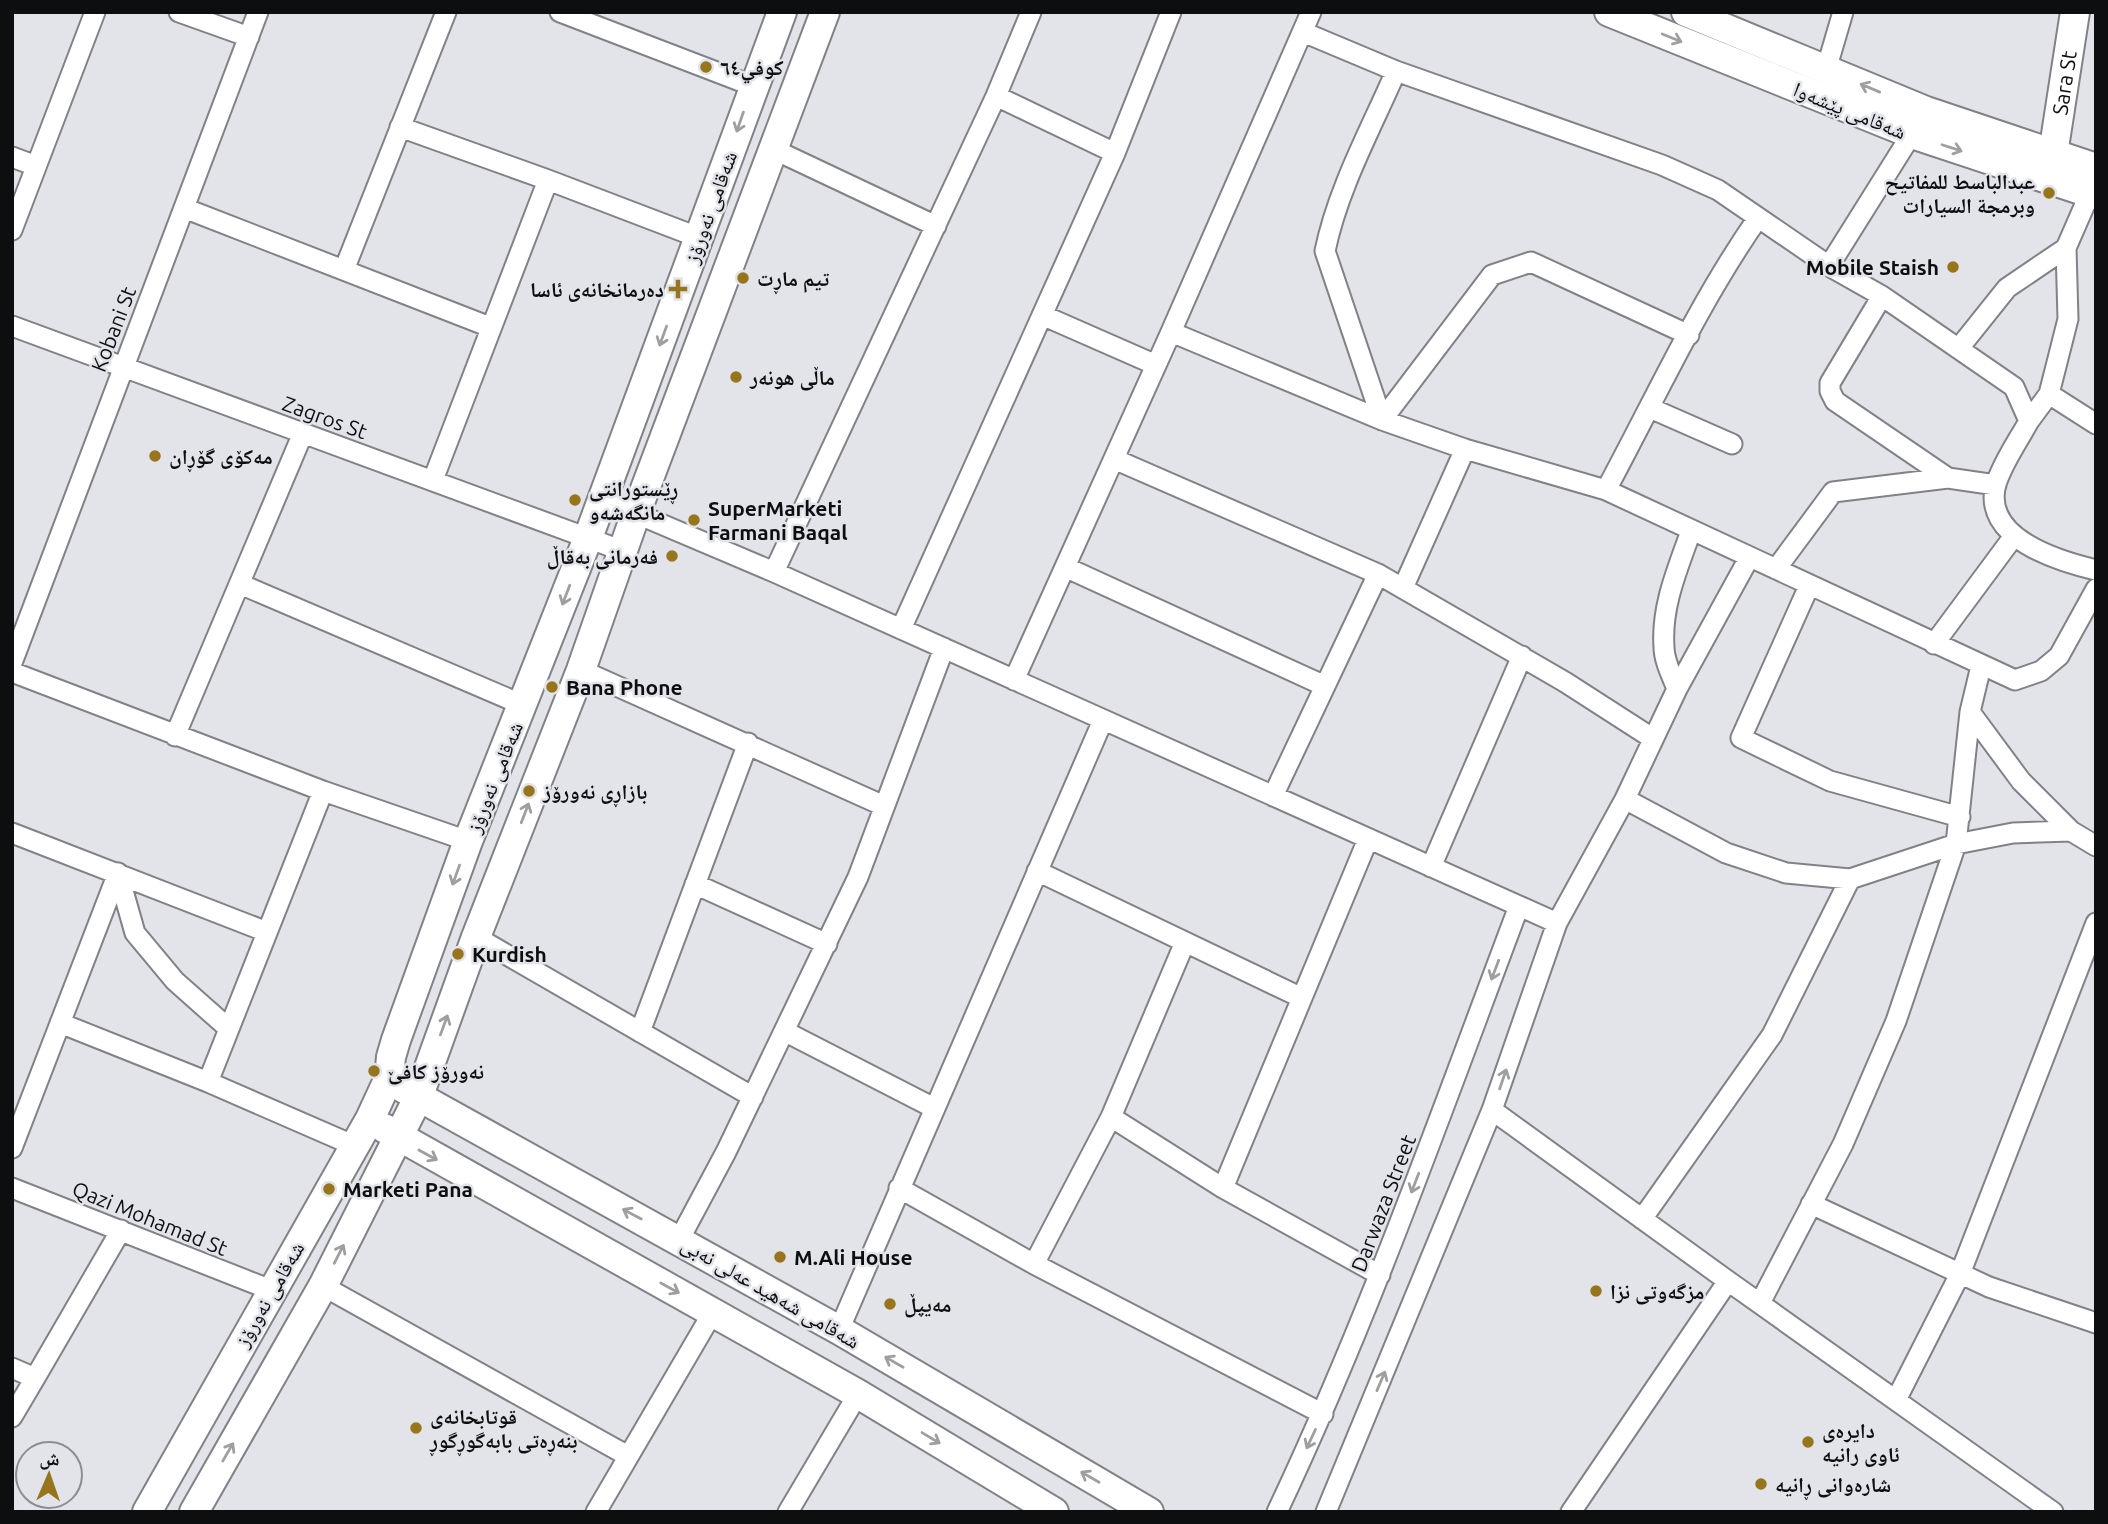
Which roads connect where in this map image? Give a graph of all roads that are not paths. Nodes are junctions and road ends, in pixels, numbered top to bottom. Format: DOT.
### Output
graph roads {
  1 [pos="95,12"];
  2 [pos="179,12"];
  3 [pos="258,12"];
  4 [pos="446,12"];
  5 [pos="560,12"];
  6 [pos="782,12"];
  7 [pos="825,12"];
  8 [pos="1031,12"];
  9 [pos="1171,12"];
  10 [pos="1311,12"];
  11 [pos="1609,12"];
  12 [pos="1686,12"];
  13 [pos="1843,12"];
  14 [pos="2075,12"];
  15 [pos="601,19"];
  16 [pos="1303,32"];
  17 [pos="249,37"];
  18 [pos="1826,70"];
  19 [pos="1396,71"];
  20 [pos="753,86"];
  21 [pos="996,96"];
  22 [pos="1919,123"];
  23 [pos="400,127"];
  24 [pos="775,150"];
  25 [pos="1115,153"];
  26 [pos="2053,154"];
  27 [pos="12,156"];
  28 [pos="36,166"];
  29 [pos="548,180"];
  30 [pos="2094,185"];
  31 [pos="184,208"];
  32 [pos="1758,218"];
  33 [pos="936,226"];
  34 [pos="12,230"];
  35 [pos="700,238"];
  36 [pos="2066,248"];
  37 [pos="1829,266"];
  38 [pos="344,270"];
  39 [pos="1882,296"];
  40 [pos="1042,315"];
  41 [pos="12,326"];
  42 [pos="491,327"];
  43 [pos="1171,332"];
  44 [pos="1689,335"];
  45 [pos="1959,348"];
  46 [pos="1156,365"];
  47 [pos="123,368"];
  48 [pos="2049,394"];
  49 [pos="1650,408"];
  50 [pos="1381,420"];
  51 [pos="2029,421"];
  52 [pos="2096,424"];
  53 [pos="303,433"];
  54 [pos="1732,444"];
  55 [pos="1465,449"];
  56 [pos="1114,459"];
  57 [pos="1948,478"];
  58 [pos="433,480"];
  59 [pos="1996,485"];
  60 [pos="1606,490"];
  61 [pos="602,499"];
  62 [pos="636,513"];
  63 [pos="1691,531"];
  64 [pos="2014,536"];
  65 [pos="588,538"];
  66 [pos="623,551"];
  67 [pos="1749,558"];
  68 [pos="1065,567"];
  69 [pos="1776,569"];
  70 [pos="2096,570"];
  71 [pos="774,572"];
  72 [pos="1378,574"];
  73 [pos="240,584"];
  74 [pos="1809,586"];
  75 [pos="1403,588"];
  76 [pos="2096,589"];
  77 [pos="20,617"];
  78 [pos="901,629"];
  79 [pos="1934,644"];
  80 [pos="944,648"];
  81 [pos="1522,656"];
  82 [pos="12,663"];
  83 [pos="1981,666"];
  84 [pos="581,670"];
  85 [pos="12,672"];
  86 [pos="1014,680"];
  87 [pos="1325,686"];
  88 [pos="1677,689"];
  89 [pos="523,705"];
  90 [pos="1970,712"];
  91 [pos="1103,720"];
  92 [pos="175,736"];
  93 [pos="1652,738"];
  94 [pos="748,743"];
  95 [pos="323,792"];
  96 [pos="1273,796"];
  97 [pos="1625,799"];
  98 [pos="884,806"];
  99 [pos="1961,817"];
  100 [pos="2071,831"];
  101 [pos="12,833"];
  102 [pos="1368,839"];
  103 [pos="468,842"];
  104 [pos="1956,844"];
  105 [pos="2096,846"];
  106 [pos="1431,867"];
  107 [pos="1038,870"];
  108 [pos="118,873"];
  109 [pos="1850,879"];
  110 [pos="695,884"];
  111 [pos="1519,906"];
  112 [pos="1557,923"];
  113 [pos="2096,923"];
  114 [pos="267,932"];
  115 [pos="476,937"];
  116 [pos="1185,942"];
  117 [pos="827,944"];
  118 [pos="1301,998"];
  119 [pos="60,1023"];
  120 [pos="228,1028"];
  121 [pos="785,1031"];
  122 [pos="639,1032"];
  123 [pos="389,1079"];
  124 [pos="208,1082"];
  125 [pos="753,1097"];
  126 [pos="418,1098"];
  127 [pos="934,1108"];
  128 [pos="1492,1110"];
  129 [pos="1111,1117"];
  130 [pos="370,1119"];
  131 [pos="398,1138"];
  132 [pos="355,1146"];
  133 [pos="12,1148"];
  134 [pos="12,1188"];
  135 [pos="899,1188"];
  136 [pos="1223,1188"];
  137 [pos="1811,1204"];
  138 [pos="1642,1219"];
  139 [pos="121,1230"];
  140 [pos="679,1240"];
  141 [pos="1034,1264"];
  142 [pos="1960,1274"];
  143 [pos="1380,1275"];
  144 [pos="1728,1281"];
  145 [pos="323,1286"];
  146 [pos="271,1290"];
  147 [pos="1760,1303"];
  148 [pos="713,1312"];
  149 [pos="2096,1323"];
  150 [pos="839,1330"];
  151 [pos="12,1368"];
  152 [pos="35,1378"];
  153 [pos="858,1394"];
  154 [pos="1896,1400"];
  155 [pos="1323,1415"];
  156 [pos="12,1417"];
  157 [pos="628,1456"];
  158 [pos="147,1512"];
  159 [pos="194,1512"];
  160 [pos="596,1512"];
  161 [pos="788,1512"];
  162 [pos="1054,1512"];
  163 [pos="1149,1512"];
  164 [pos="1277,1512"];
  165 [pos="1326,1512"];
  166 [pos="1571,1512"];
  167 [pos="2053,1512"];
  1 -- 28 [label="street"];
  2 -- 17 [label="street"];
  3 -- 17 [label="street, Kobani St"];
  4 -- 23 [label="street"];
  5 -- 15 [label="street"];
  6 -- 20 [label="main road, شەقامی نەورۆز"];
  7 -- 24 [label="main road, شەقامی نەورۆز"];
  8 -- 21 [label="street"];
  9 -- 25 [label="street"];
  10 -- 16 [label="street"];
  11 -- 22 [label="main road, شەقامی پێشەوا, one-way"];
  12 -- 18 [label="main road, شەقامی پێشەوا"];
  13 -- 18 [label="street"];
  14 -- 26 [label="main road, Sara St"];
  15 -- 20 [label="street"];
  16 -- 19 [label="street"];
  16 -- 43 [label="street"];
  17 -- 31 [label="street, Kobani St"];
  22 -- 18 [label="main road, شەقامی پێشەوا, one-way"];
  19 -- 32 [label="street"];
  19 -- 50 [label="street"];
  20 -- 35 [label="main road, شەقامی نەورۆز, one-way"];
  21 -- 25 [label="street"];
  21 -- 33 [label="street"];
  22 -- 26 [label="main road, شەقامی پێشەوا"];
  22 -- 30 [label="main road, شەقامی پێشەوا, one-way"];
  22 -- 37 [label="street"];
  23 -- 29 [label="street"];
  23 -- 38 [label="street"];
  24 -- 33 [label="street"];
  24 -- 62 [label="main road, شەقامی نەورۆز"];
  25 -- 40 [label="street"];
  26 -- 30 [label="main road, شەقامی پێشەوا"];
  27 -- 28 [label="street"];
  28 -- 34 [label="street"];
  29 -- 35 [label="street"];
  29 -- 42 [label="street"];
  30 -- 36 [label="street"];
  31 -- 38 [label="street"];
  31 -- 47 [label="street, Kobani St"];
  32 -- 37 [label="street"];
  32 -- 44 [label="street"];
  33 -- 71 [label="street"];
  35 -- 61 [label="main road, شەقامی نەورۆز, one-way"];
  36 -- 45 [label="street"];
  36 -- 48 [label="street"];
  37 -- 39 [label="street"];
  38 -- 42 [label="street"];
  39 -- 45 [label="street"];
  39 -- 57 [label="street"];
  40 -- 46 [label="street"];
  40 -- 78 [label="street"];
  41 -- 47 [label="street, Zagros St"];
  42 -- 58 [label="street"];
  43 -- 46 [label="street"];
  43 -- 50 [label="street"];
  44 -- 49 [label="street"];
  44 -- 50 [label="street"];
  45 -- 51 [label="street"];
  46 -- 56 [label="street"];
  47 -- 53 [label="street, Zagros St"];
  47 -- 77 [label="street, Kobani St"];
  48 -- 51 [label="street"];
  48 -- 52 [label="street"];
  49 -- 54 [label="street"];
  49 -- 60 [label="street"];
  50 -- 55 [label="street"];
  51 -- 59 [label="street"];
  53 -- 58 [label="street, Zagros St"];
  53 -- 73 [label="street"];
  55 -- 60 [label="street"];
  55 -- 75 [label="street"];
  56 -- 68 [label="street"];
  56 -- 72 [label="street"];
  57 -- 59 [label="street"];
  57 -- 69 [label="street"];
  58 -- 65 [label="street, Zagros St"];
  59 -- 64 [label="street"];
  60 -- 63 [label="street"];
  61 -- 62 [label="street"];
  61 -- 65 [label="main road, شەقامی نەورۆز"];
  62 -- 66 [label="main road, شەقامی نەورۆز"];
  62 -- 71 [label="street"];
  63 -- 67 [label="street"];
  63 -- 88 [label="street"];
  64 -- 70 [label="street"];
  64 -- 79 [label="street"];
  65 -- 66 [label="street, Zagros St"];
  65 -- 89 [label="main road, شەقامی نەورۆز, one-way"];
  66 -- 84 [label="main road, شەقامی نەورۆز"];
  67 -- 69 [label="street"];
  67 -- 88 [label="street"];
  68 -- 86 [label="street"];
  68 -- 87 [label="street"];
  69 -- 74 [label="street"];
  71 -- 78 [label="street"];
  72 -- 75 [label="street"];
  72 -- 87 [label="street"];
  73 -- 89 [label="street"];
  73 -- 92 [label="street"];
  74 -- 79 [label="street"];
  74 -- 99 [label="street"];
  75 -- 81 [label="street"];
  76 -- 83 [label="street"];
  77 -- 82 [label="street, Kobani St"];
  78 -- 80 [label="street"];
  79 -- 83 [label="street"];
  80 -- 86 [label="street"];
  80 -- 98 [label="street"];
  81 -- 93 [label="street"];
  81 -- 106 [label="street"];
  83 -- 90 [label="street"];
  84 -- 94 [label="street"];
  115 -- 84 [label="main road, شەقامی نەورۆز, one-way"];
  85 -- 92 [label="street"];
  86 -- 91 [label="street"];
  87 -- 96 [label="street"];
  88 -- 93 [label="street"];
  89 -- 103 [label="main road, شەقامی نەورۆز"];
  90 -- 99 [label="street"];
  90 -- 100 [label="street"];
  91 -- 96 [label="street"];
  91 -- 107 [label="street"];
  92 -- 95 [label="street"];
  93 -- 97 [label="street"];
  94 -- 98 [label="street"];
  94 -- 110 [label="street"];
  95 -- 103 [label="street"];
  95 -- 114 [label="street"];
  96 -- 102 [label="street"];
  97 -- 109 [label="street"];
  97 -- 112 [label="street"];
  98 -- 117 [label="street"];
  99 -- 104 [label="street"];
  100 -- 104 [label="street"];
  100 -- 105 [label="street"];
  101 -- 108 [label="street"];
  102 -- 106 [label="street"];
  102 -- 118 [label="street"];
  103 -- 123 [label="main road, شەقامی نەورۆز, one-way"];
  104 -- 109 [label="street"];
  104 -- 137 [label="street"];
  106 -- 111 [label="street"];
  107 -- 116 [label="street"];
  107 -- 127 [label="street"];
  108 -- 114 [label="street"];
  108 -- 119 [label="street"];
  108 -- 120 [label="street"];
  109 -- 138 [label="street"];
  110 -- 117 [label="street"];
  110 -- 122 [label="street"];
  111 -- 112 [label="street"];
  111 -- 143 [label="street, Darwaza Street, one-way"];
  128 -- 112 [label="street, one-way"];
  113 -- 142 [label="street"];
  114 -- 120 [label="street"];
  115 -- 122 [label="street"];
  126 -- 115 [label="main road, شەقامی نەورۆز, one-way"];
  116 -- 118 [label="street"];
  116 -- 129 [label="street"];
  117 -- 121 [label="street"];
  118 -- 136 [label="street"];
  119 -- 124 [label="street"];
  119 -- 133 [label="street"];
  120 -- 124 [label="street"];
  121 -- 125 [label="street"];
  121 -- 127 [label="street"];
  122 -- 125 [label="street"];
  123 -- 126 [label="main road, شەقامی شەهید عەلی نەبی"];
  123 -- 130 [label="main road, شەقامی نەورۆز"];
  124 -- 132 [label="street"];
  125 -- 140 [label="street"];
  126 -- 131 [label="main road, شەقامی نەورۆز"];
  140 -- 126 [label="main road, شەقامی شەهید عەلی نەبی, one-way"];
  127 -- 135 [label="street"];
  128 -- 138 [label="street"];
  165 -- 128 [label="street, one-way"];
  129 -- 136 [label="street"];
  129 -- 141 [label="street"];
  130 -- 131 [label="main road"];
  130 -- 132 [label="main road, شەقامی نەورۆز"];
  145 -- 131 [label="main road, شەقامی نەورۆز, one-way"];
  131 -- 148 [label="main road, one-way"];
  132 -- 146 [label="main road, شەقامی نەورۆز"];
  134 -- 139 [label="street, Qazi Mohamad St"];
  135 -- 141 [label="street"];
  135 -- 150 [label="street"];
  136 -- 143 [label="street"];
  137 -- 142 [label="street"];
  137 -- 147 [label="street"];
  138 -- 144 [label="street"];
  139 -- 146 [label="street, Qazi Mohamad St"];
  139 -- 152 [label="street"];
  140 -- 150 [label="main road, شەقامی شەهید عەلی نەبی"];
  141 -- 155 [label="street"];
  142 -- 149 [label="street"];
  142 -- 154 [label="street"];
  143 -- 155 [label="street, Darwaza Street"];
  144 -- 147 [label="street"];
  144 -- 166 [label="street"];
  145 -- 157 [label="street"];
  159 -- 145 [label="main road, شەقامی نەورۆز, one-way"];
  146 -- 158 [label="main road, شەقامی نەورۆز"];
  147 -- 154 [label="street"];
  148 -- 153 [label="main road"];
  148 -- 157 [label="street"];
  163 -- 150 [label="main road, شەقامی شەهید عەلی نەبی, one-way"];
  151 -- 152 [label="street"];
  152 -- 156 [label="street"];
  153 -- 161 [label="street"];
  153 -- 162 [label="main road, one-way"];
  154 -- 167 [label="street"];
  155 -- 164 [label="street, Darwaza Street, one-way"];
  157 -- 160 [label="street"];
}
